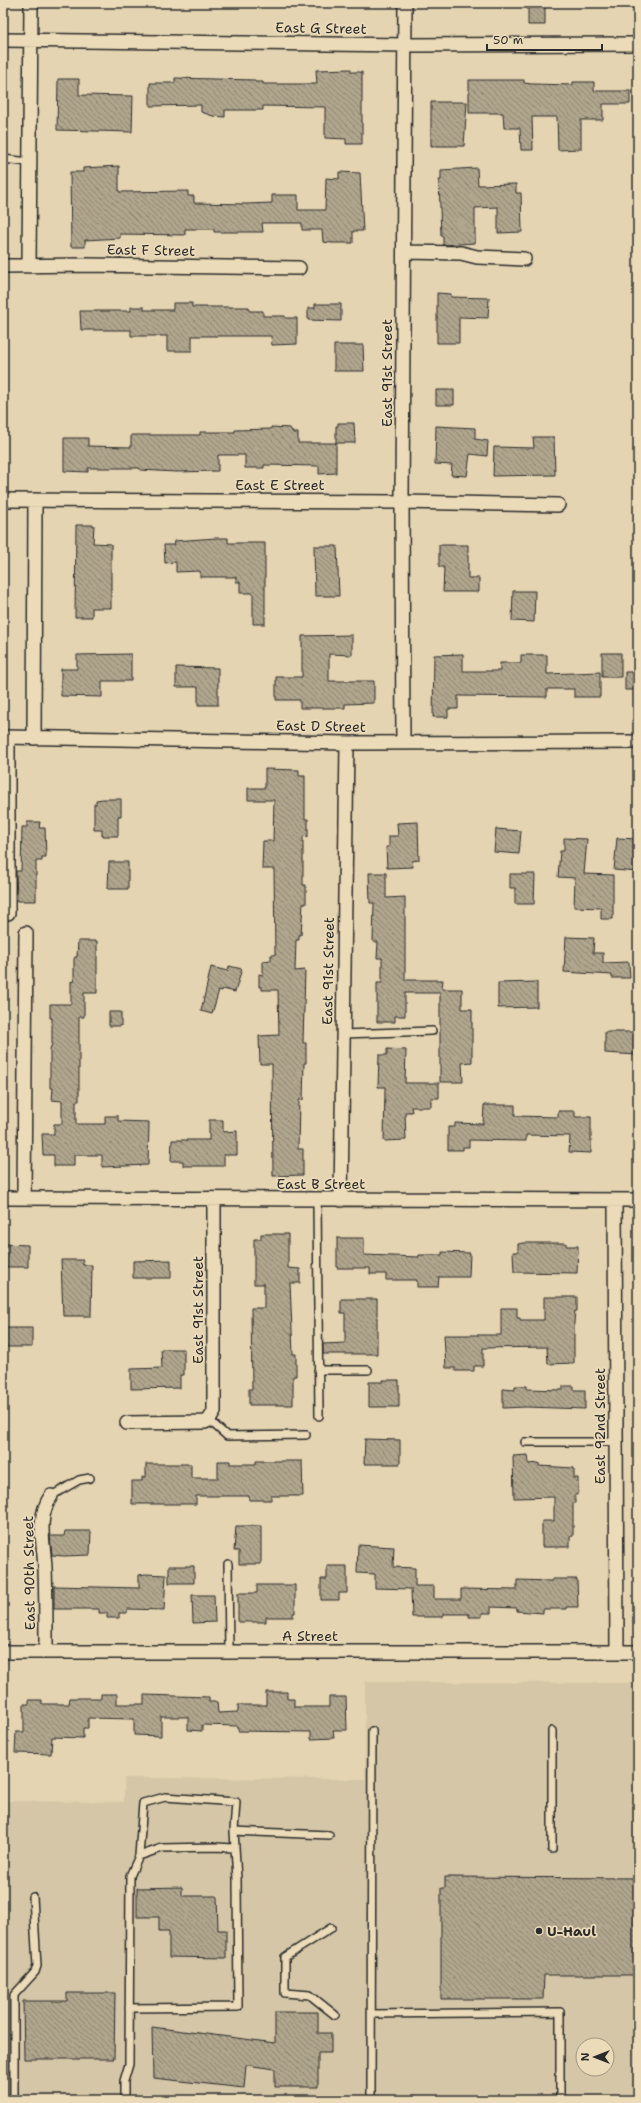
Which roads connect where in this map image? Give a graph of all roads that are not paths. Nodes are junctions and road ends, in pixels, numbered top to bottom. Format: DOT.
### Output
graph roads {
  1 [pos="31,3"];
  2 [pos="405,3"];
  3 [pos="3,40"];
  4 [pos="30,40"];
  5 [pos="638,44"];
  6 [pos="406,45"];
  7 [pos="3,159"];
  8 [pos="30,162"];
  9 [pos="404,252"];
  10 [pos="524,259"];
  11 [pos="3,266"];
  12 [pos="29,266"];
  13 [pos="299,268"];
  14 [pos="3,500"];
  15 [pos="35,500"];
  16 [pos="402,502"];
  17 [pos="558,505"];
  18 [pos="6,737"];
  19 [pos="34,738"];
  20 [pos="638,742"];
  21 [pos="346,743"];
  22 [pos="403,743"];
  23 [pos="8,913"];
  24 [pos="26,934"];
  25 [pos="432,1031"];
  26 [pos="343,1034"];
  27 [pos="3,1198"];
  28 [pos="24,1198"];
  29 [pos="214,1200"];
  30 [pos="317,1200"];
  31 [pos="341,1200"];
  32 [pos="615,1200"];
  33 [pos="638,1200"];
  34 [pos="318,1370"];
  35 [pos="368,1370"];
  36 [pos="318,1416"];
  37 [pos="209,1420"];
  38 [pos="126,1423"];
  39 [pos="306,1435"];
  40 [pos="525,1442"];
  41 [pos="616,1442"];
  42 [pos="90,1478"];
  43 [pos="51,1496"];
  44 [pos="228,1564"];
  45 [pos="3,1652"];
  46 [pos="46,1652"];
  47 [pos="229,1652"];
  48 [pos="617,1652"];
  49 [pos="638,1652"];
  50 [pos="372,1731"];
  51 [pos="552,1731"];
  52 [pos="234,1831"];
  53 [pos="329,1835"];
  54 [pos="234,1848"];
  55 [pos="552,1850"];
  56 [pos="139,1856"];
  57 [pos="33,1897"];
  58 [pos="331,1928"];
  59 [pos="129,2008"];
  60 [pos="372,2014"];
  61 [pos="336,2015"];
  62 [pos="14,2100"];
  63 [pos="124,2100"];
  64 [pos="370,2100"];
  65 [pos="560,2100"];
  1 -- 4 [label="street"];
  2 -- 6 [label="street, East 91st Street"];
  3 -- 4 [label="street, East G Street"];
  4 -- 6 [label="street, East G Street"];
  4 -- 8 [label="street"];
  5 -- 6 [label="street, East G Street"];
  6 -- 9 [label="street, East 91st Street"];
  7 -- 8 [label="lane"];
  8 -- 12 [label="street"];
  9 -- 10 [label="street"];
  9 -- 16 [label="street, East 91st Street"];
  11 -- 12 [label="street, East F Street"];
  12 -- 13 [label="street, East F Street"];
  14 -- 15 [label="street, East E Street"];
  15 -- 16 [label="street, East E Street"];
  15 -- 19 [label="street"];
  16 -- 17 [label="street, East E Street"];
  16 -- 22 [label="street, East 91st Street"];
  18 -- 19 [label="street, East D Street"];
  18 -- 23 [label="street"];
  19 -- 21 [label="street, East D Street"];
  20 -- 22 [label="street, East D Street"];
  21 -- 22 [label="street, East D Street"];
  21 -- 26 [label="street, East 91st Street"];
  24 -- 28 [label="street"];
  25 -- 26 [label="lane"];
  26 -- 31 [label="street, East 91st Street"];
  27 -- 28 [label="street, East B Street"];
  28 -- 29 [label="street, East B Street"];
  29 -- 30 [label="street, East B Street"];
  29 -- 37 [label="street, East 91st Street"];
  30 -- 31 [label="street, East B Street"];
  30 -- 34 [label="lane"];
  31 -- 32 [label="street, East B Street"];
  32 -- 33 [label="street, East B Street"];
  32 -- 41 [label="street, East 92nd Street"];
  34 -- 35 [label="lane"];
  34 -- 36 [label="lane"];
  37 -- 38 [label="street"];
  37 -- 39 [label="lane"];
  40 -- 41 [label="lane"];
  41 -- 48 [label="street, East 92nd Street"];
  42 -- 43 [label="lane"];
  43 -- 46 [label="street, East 90th Street"];
  44 -- 47 [label="lane"];
  45 -- 46 [label="street, A Street"];
  46 -- 47 [label="street, A Street"];
  47 -- 48 [label="street, A Street"];
  48 -- 49 [label="street, A Street"];
  50 -- 60 [label="lane"];
  51 -- 55 [label="lane"];
  52 -- 53 [label="lane"];
  52 -- 54 [label="lane"];
  52 -- 56 [label="lane"];
  54 -- 56 [label="lane"];
  54 -- 59 [label="lane"];
  56 -- 59 [label="lane"];
  57 -- 62 [label="lane"];
  58 -- 61 [label="lane"];
  59 -- 63 [label="lane"];
  60 -- 64 [label="lane"];
  60 -- 65 [label="lane"];
}
